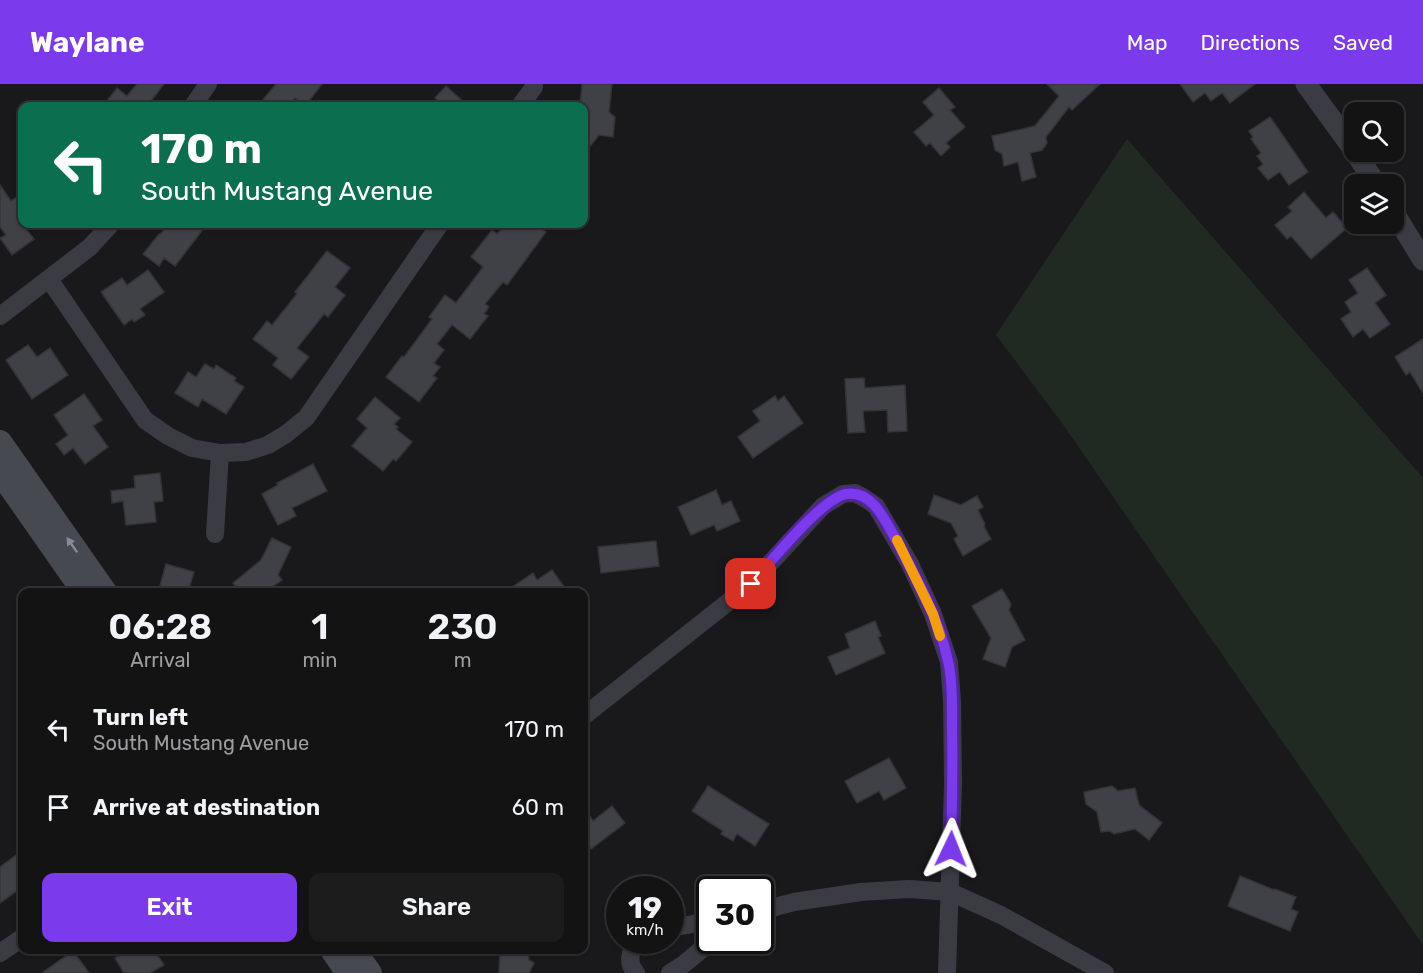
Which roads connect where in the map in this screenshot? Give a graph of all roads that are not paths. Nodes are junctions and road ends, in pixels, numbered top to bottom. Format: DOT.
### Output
graph roads {
  1 [pos="208,84"];
  2 [pos="534,84"];
  3 [pos="1306,84"];
  4 [pos="196,102"];
  5 [pos="523,102"];
  6 [pos="1344,136"];
  7 [pos="107,228"];
  8 [pos="437,228"];
  9 [pos="1404,229"];
  10 [pos="1423,260"];
  11 [pos="49,279"];
  12 [pos="0,316"];
  13 [pos="0,442"];
  14 [pos="220,453"];
  15 [pos="0,472"];
  16 [pos="215,534"];
  17 [pos="81,588"];
  18 [pos="102,588"];
  19 [pos="588,713"];
  20 [pos="950,892"];
  21 [pos="774,907"];
  22 [pos="18,941"];
  23 [pos="0,953"];
  24 [pos="335,954"];
  25 [pos="357,954"];
  26 [pos="631,954"];
  27 [pos="696,954"];
  28 [pos="348,973"];
  29 [pos="370,973"];
  30 [pos="636,973"];
  31 [pos="670,973"];
  32 [pos="947,973"];
  33 [pos="1105,973"];
  1 -- 4 [label="street"];
  2 -- 5 [label="street"];
  3 -- 6 [label="street"];
  7 -- 11 [label="street"];
  8 -- 14 [label="street"];
  9 -- 10 [label="street"];
  11 -- 12 [label="street"];
  11 -- 14 [label="street"];
  18 -- 13 [label="main road, one-way"];
  14 -- 16 [label="street"];
  15 -- 17 [label="main road"];
  19 -- 20 [label="street"];
  20 -- 21 [label="street"];
  20 -- 32 [label="street"];
  20 -- 33 [label="street"];
  22 -- 23 [label="street"];
  24 -- 28 [label="main road"];
  25 -- 29 [label="main road"];
  26 -- 30 [label="street"];
  27 -- 31 [label="street"];
}
